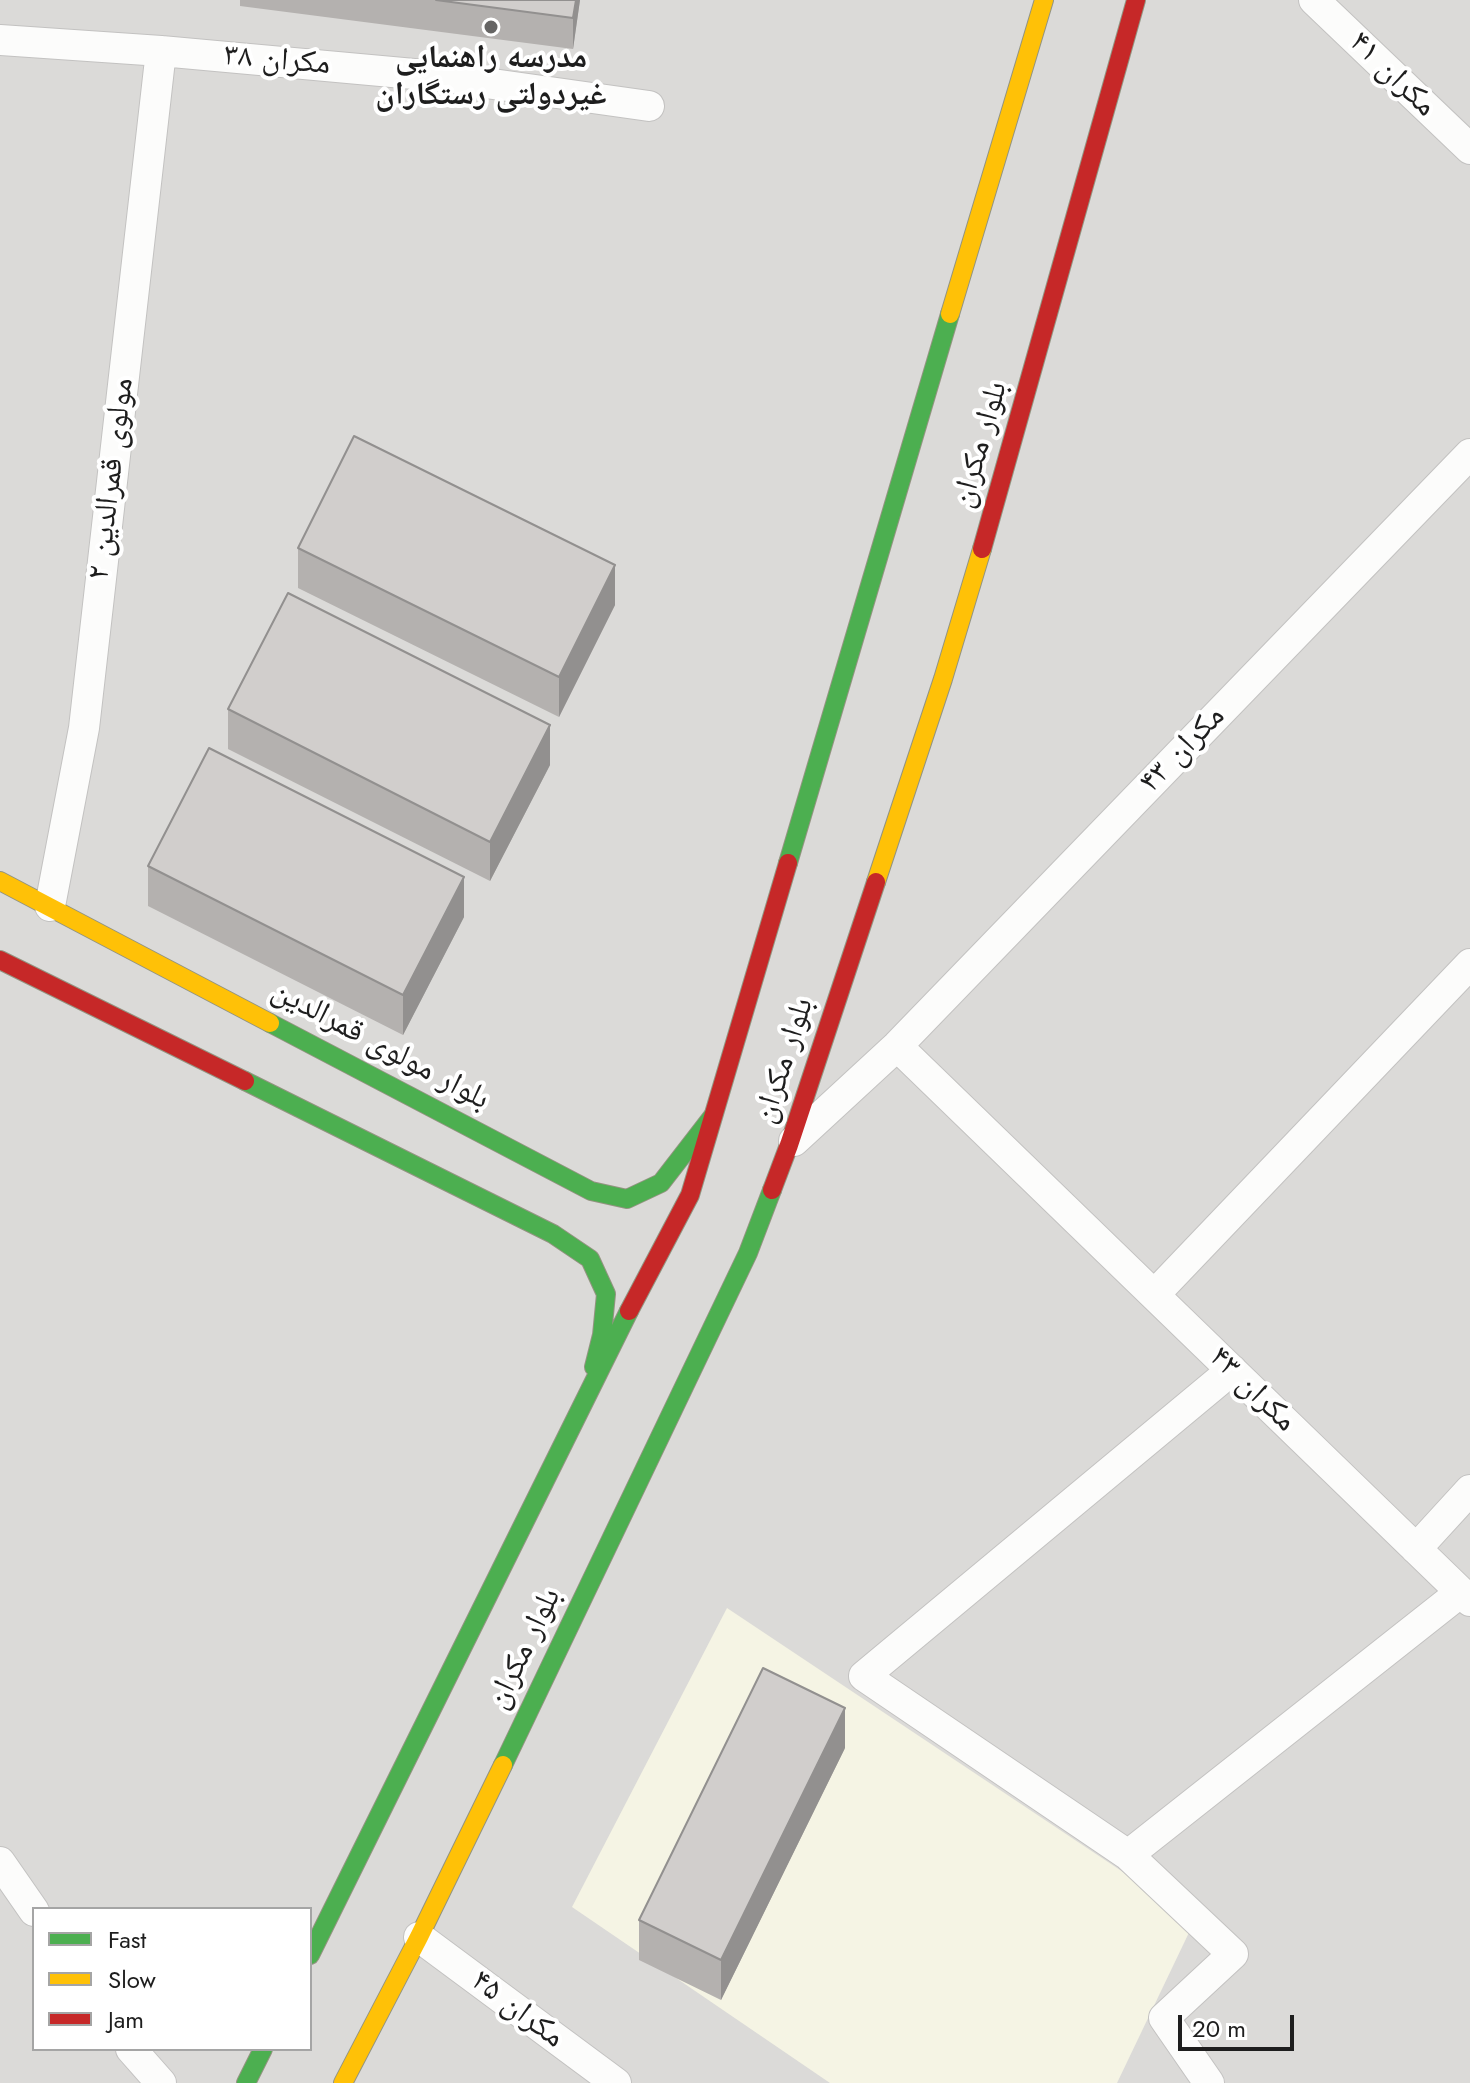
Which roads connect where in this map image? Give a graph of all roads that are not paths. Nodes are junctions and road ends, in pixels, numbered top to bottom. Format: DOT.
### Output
graph roads {
  1 [pos="1044,0"];
  2 [pos="1136,0"];
  3 [pos="1314,0"];
  4 [pos="0,40"];
  5 [pos="161,51"];
  6 [pos="649,106"];
  7 [pos="1470,149"];
  8 [pos="1470,454"];
  9 [pos="0,881"];
  10 [pos="50,906"];
  11 [pos="0,960"];
  12 [pos="1470,964"];
  13 [pos="897,1046"];
  14 [pos="713,1116"];
  15 [pos="789,1145"];
  16 [pos="1154,1295"];
  17 [pos="1232,1370"];
  18 [pos="583,1405"];
  19 [pos="1470,1490"];
  20 [pos="1416,1549"];
  21 [pos="1465,1597"];
  22 [pos="1128,1855"];
  23 [pos="0,1862"];
  24 [pos="32,1908"];
  25 [pos="419,1937"];
  26 [pos="312,1951"];
  27 [pos="133,2051"];
  28 [pos="262,2051"];
  29 [pos="161,2083"];
  30 [pos="246,2083"];
  31 [pos="343,2083"];
  32 [pos="616,2083"];
  33 [pos="1209,2083"];
  1 -- 14 [label="main road"];
  2 -- 15 [label="main road, بلوار مکران"];
  3 -- 7 [label="street, مکران ۴۱"];
  4 -- 5 [label="street, مکران ۳۸"];
  5 -- 6 [label="street, مکران ۳۸"];
  5 -- 10 [label="street, مولوی قمرالدین ۲"];
  8 -- 13 [label="street, مکران ۴۳"];
  9 -- 10 [label="main road, بلوار مولوی قمرالدین"];
  10 -- 14 [label="main road, بلوار مولوی قمرالدین"];
  11 -- 18 [label="main road"];
  12 -- 16 [label="street"];
  13 -- 15 [label="street, مکران ۴۳"];
  13 -- 16 [label="street, مکران ۴۳"];
  14 -- 18 [label="main road"];
  15 -- 25 [label="main road, بلوار مکران"];
  16 -- 17 [label="street, مکران ۴۳"];
  17 -- 20 [label="street, مکران ۴۳"];
  17 -- 22 [label="street"];
  18 -- 26 [label="main road"];
  19 -- 20 [label="street"];
  20 -- 21 [label="street, مکران ۴۳"];
  21 -- 22 [label="street"];
  22 -- 33 [label="street"];
  23 -- 24 [label="street"];
  25 -- 31 [label="main road, بلوار مکران"];
  25 -- 32 [label="street, مکران ۴۵"];
  27 -- 29 [label="street"];
  28 -- 30 [label="main road"];
}
